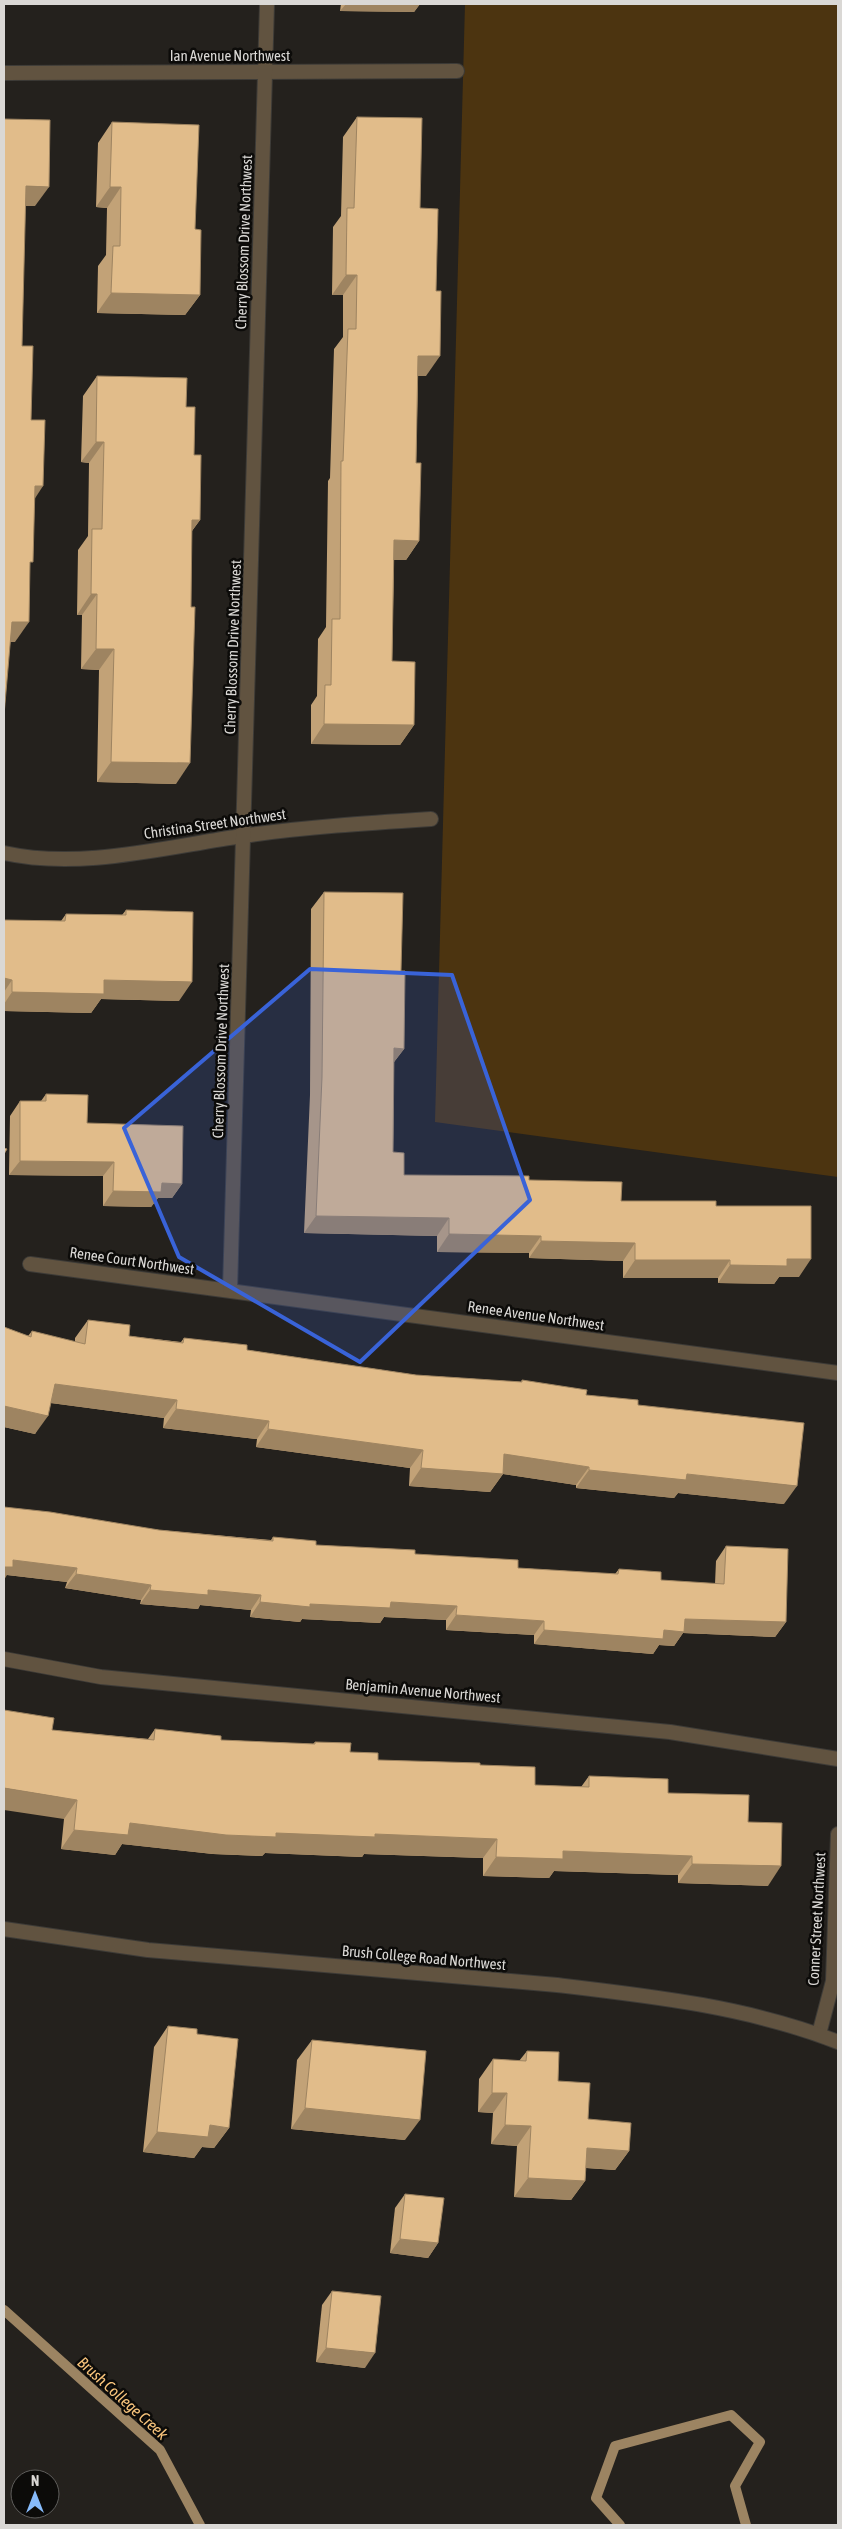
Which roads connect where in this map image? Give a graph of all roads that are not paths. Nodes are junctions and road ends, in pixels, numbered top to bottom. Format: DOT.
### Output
graph roads {
  1 [pos="267,4"];
  2 [pos="457,71"];
  3 [pos="266,72"];
  4 [pos="4,73"];
  5 [pos="431,819"];
  6 [pos="244,836"];
  7 [pos="4,853"];
  8 [pos="30,1264"];
  9 [pos="230,1290"];
  10 [pos="838,1373"];
  11 [pos="4,1658"];
  12 [pos="838,1760"];
  13 [pos="838,1834"];
  14 [pos="4,1928"];
  15 [pos="819,2034"];
  16 [pos="838,2042"];
  1 -- 3 [label="street, Cherry Blossom Drive Northwest"];
  2 -- 3 [label="street, Ian Avenue Northwest"];
  3 -- 4 [label="street, Ian Avenue Northwest"];
  3 -- 6 [label="street, Cherry Blossom Drive Northwest"];
  5 -- 6 [label="street, Christina Street Northwest"];
  6 -- 7 [label="street, Christina Street Northwest"];
  6 -- 9 [label="street, Cherry Blossom Drive Northwest"];
  8 -- 9 [label="street, Renee Court Northwest"];
  9 -- 10 [label="street, Renee Avenue Northwest"];
  11 -- 12 [label="street, Benjamin Avenue Northwest"];
  13 -- 15 [label="street, Conner Street Northwest"];
  14 -- 15 [label="street, Brush College Road Northwest"];
  15 -- 16 [label="street, Brush College Road Northwest"];
}
